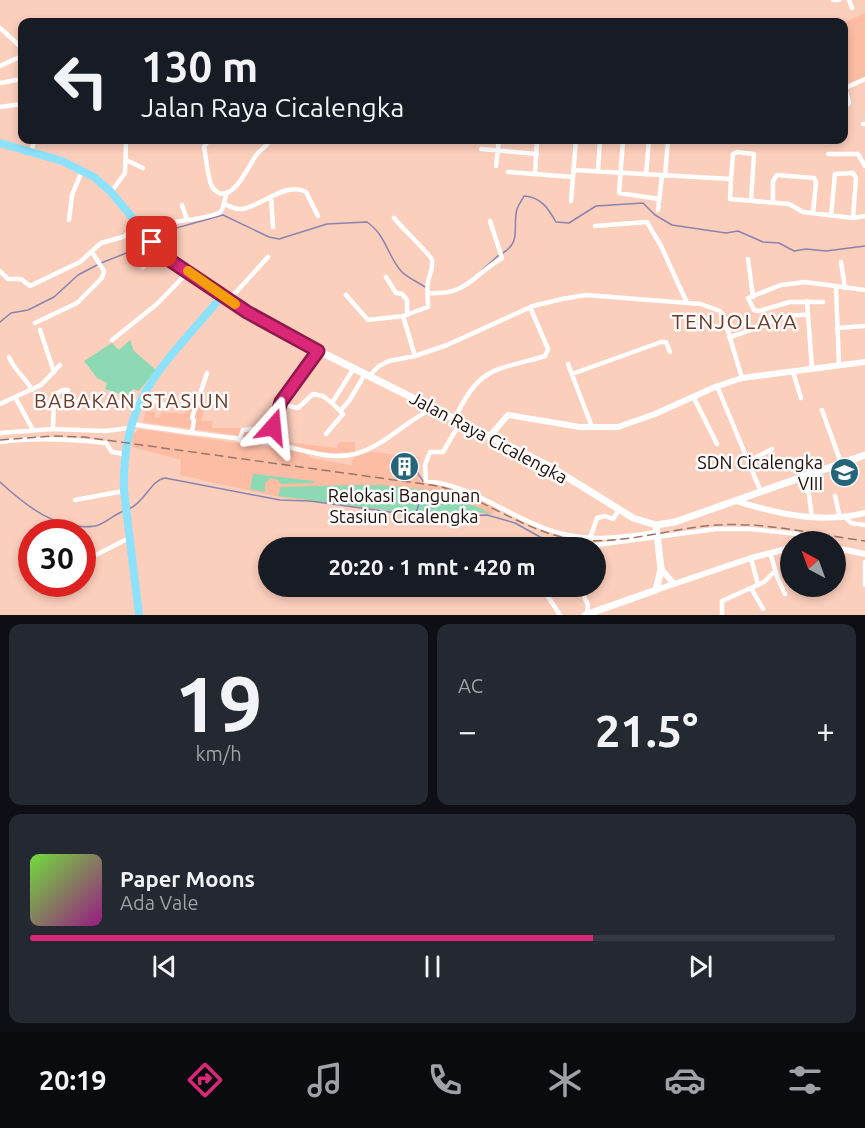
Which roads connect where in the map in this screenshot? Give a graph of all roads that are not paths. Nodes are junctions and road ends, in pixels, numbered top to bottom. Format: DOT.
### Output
graph roads {
  1 [pos="833,0"];
  2 [pos="839,0"];
  3 [pos="849,0"];
  4 [pos="852,8"];
  5 [pos="0,28"];
  6 [pos="7,37"];
  7 [pos="0,41"];
  8 [pos="18,45"];
  9 [pos="18,58"];
  10 [pos="0,66"];
  11 [pos="865,79"];
  12 [pos="18,80"];
  13 [pos="0,83"];
  14 [pos="848,87"];
  15 [pos="18,105"];
  16 [pos="0,107"];
  17 [pos="0,143"];
  18 [pos="33,144"];
  19 [pos="126,144"];
  20 [pos="206,144"];
  21 [pos="268,144"];
  22 [pos="499,144"];
  23 [pos="537,144"];
  24 [pos="576,144"];
  25 [pos="600,144"];
  26 [pos="623,144"];
  27 [pos="649,144"];
  28 [pos="667,144"];
  29 [pos="481,149"];
  30 [pos="498,150"];
  31 [pos="31,153"];
  32 [pos="537,154"];
  33 [pos="828,154"];
  34 [pos="126,160"];
  35 [pos="496,166"];
  36 [pos="865,166"];
  37 [pos="143,168"];
  38 [pos="82,170"];
  39 [pos="574,170"];
  40 [pos="597,171"];
  41 [pos="508,172"];
  42 [pos="620,172"];
  43 [pos="535,174"];
  44 [pos="646,175"];
  45 [pos="663,176"];
  46 [pos="573,177"];
  47 [pos="730,179"];
  48 [pos="111,192"];
  49 [pos="227,192"];
  50 [pos="271,197"];
  51 [pos="659,199"];
  52 [pos="571,201"];
  53 [pos="751,201"];
  54 [pos="773,202"];
  55 [pos="224,204"];
  56 [pos="182,205"];
  57 [pos="658,210"];
  58 [pos="813,213"];
  59 [pos="318,216"];
  60 [pos="831,216"];
  61 [pos="865,216"];
  62 [pos="853,218"];
  63 [pos="394,219"];
  64 [pos="69,220"];
  65 [pos="187,220"];
  66 [pos="490,221"];
  67 [pos="596,226"];
  68 [pos="273,227"];
  69 [pos="142,231"];
  70 [pos="160,251"];
  71 [pos="93,254"];
  72 [pos="268,257"];
  73 [pos="748,259"];
  74 [pos="841,262"];
  75 [pos="142,267"];
  76 [pos="0,271"];
  77 [pos="188,272"];
  78 [pos="386,277"];
  79 [pos="836,287"];
  80 [pos="845,288"];
  81 [pos="865,290"];
  82 [pos="428,293"];
  83 [pos="346,296"];
  84 [pos="753,297"];
  85 [pos="225,298"];
  86 [pos="807,301"];
  87 [pos="823,302"];
  88 [pos="687,303"];
  89 [pos="530,307"];
  90 [pos="808,315"];
  91 [pos="405,316"];
  92 [pos="35,323"];
  93 [pos="865,326"];
  94 [pos="837,328"];
  95 [pos="40,330"];
  96 [pos="729,337"];
  97 [pos="112,340"];
  98 [pos="318,351"];
  99 [pos="670,352"];
  100 [pos="414,356"];
  101 [pos="9,357"];
  102 [pos="865,362"];
  103 [pos="568,364"];
  104 [pos="60,366"];
  105 [pos="839,366"];
  106 [pos="354,368"];
  107 [pos="812,369"];
  108 [pos="54,372"];
  109 [pos="793,372"];
  110 [pos="207,373"];
  111 [pos="367,375"];
  112 [pos="572,375"];
  113 [pos="742,378"];
  114 [pos="717,386"];
  115 [pos="32,390"];
  116 [pos="68,390"];
  117 [pos="15,396"];
  118 [pos="53,398"];
  119 [pos="694,398"];
  120 [pos="801,398"];
  121 [pos="140,399"];
  122 [pos="420,401"];
  123 [pos="93,403"];
  124 [pos="107,403"];
  125 [pos="332,403"];
  126 [pos="0,404"];
  127 [pos="280,404"];
  128 [pos="165,405"];
  129 [pos="434,408"];
  130 [pos="822,410"];
  131 [pos="340,411"];
  132 [pos="419,415"];
  133 [pos="458,419"];
  134 [pos="131,426"];
  135 [pos="592,427"];
  136 [pos="53,429"];
  137 [pos="33,430"];
  138 [pos="192,432"];
  139 [pos="0,433"];
  140 [pos="326,434"];
  141 [pos="490,436"];
  142 [pos="239,440"];
  143 [pos="0,442"];
  144 [pos="717,444"];
  145 [pos="772,449"];
  146 [pos="124,454"];
  147 [pos="865,456"];
  148 [pos="749,461"];
  149 [pos="841,463"];
  150 [pos="802,477"];
  151 [pos="124,491"];
  152 [pos="761,492"];
  153 [pos="835,496"];
  154 [pos="75,500"];
  155 [pos="736,501"];
  156 [pos="619,510"];
  157 [pos="865,513"];
  158 [pos="812,518"];
  159 [pos="843,518"];
  160 [pos="865,525"];
  161 [pos="657,531"];
  162 [pos="780,532"];
  163 [pos="584,537"];
  164 [pos="590,537"];
  165 [pos="129,538"];
  166 [pos="606,538"];
  167 [pos="606,541"];
  168 [pos="780,550"];
  169 [pos="846,550"];
  170 [pos="770,553"];
  171 [pos="865,554"];
  172 [pos="96,555"];
  173 [pos="751,558"];
  174 [pos="865,562"];
  175 [pos="661,569"];
  176 [pos="775,571"];
  177 [pos="780,582"];
  178 [pos="674,584"];
  179 [pos="758,585"];
  180 [pos="865,585"];
  181 [pos="751,588"];
  182 [pos="656,590"];
  183 [pos="548,597"];
  184 [pos="584,597"];
  185 [pos="763,609"];
  186 [pos="601,612"];
  187 [pos="586,614"];
  188 [pos="139,615"];
  189 [pos="560,615"];
  190 [pos="722,615"];
  1 -- 2 [label="street"];
  3 -- 4 [label="street"];
  5 -- 6 [label="street"];
  6 -- 7 [label="street"];
  6 -- 8 [label="street"];
  9 -- 10 [label="street"];
  11 -- 14 [label="street"];
  12 -- 13 [label="street"];
  15 -- 16 [label="street"];
  17 -- 31 [label="main road"];
  18 -- 31 [label="street"];
  19 -- 34 [label="street"];
  20 -- 49 [label="street"];
  21 -- 49 [label="street"];
  22 -- 30 [label="street"];
  23 -- 32 [label="street"];
  24 -- 39 [label="street"];
  25 -- 40 [label="street"];
  26 -- 42 [label="street"];
  27 -- 44 [label="street"];
  28 -- 45 [label="street"];
  29 -- 30 [label="street"];
  30 -- 32 [label="street"];
  30 -- 35 [label="street"];
  31 -- 38 [label="main road"];
  32 -- 43 [label="street"];
  33 -- 36 [label="street"];
  34 -- 37 [label="street"];
  34 -- 48 [label="street"];
  38 -- 48 [label="main road"];
  38 -- 64 [label="street"];
  39 -- 40 [label="street"];
  39 -- 46 [label="street"];
  40 -- 42 [label="street"];
  41 -- 43 [label="street"];
  42 -- 44 [label="street"];
  42 -- 51 [label="street"];
  43 -- 46 [label="street"];
  44 -- 45 [label="street"];
  45 -- 47 [label="street"];
  45 -- 51 [label="street"];
  46 -- 52 [label="street"];
  47 -- 53 [label="street"];
  47 -- 53 [label="street"];
  48 -- 69 [label="main road"];
  49 -- 55 [label="street"];
  50 -- 55 [label="street"];
  50 -- 59 [label="street"];
  50 -- 68 [label="street"];
  51 -- 57 [label="street"];
  53 -- 54 [label="street"];
  54 -- 58 [label="street"];
  54 -- 58 [label="street"];
  55 -- 65 [label="street"];
  56 -- 65 [label="street"];
  58 -- 60 [label="street"];
  60 -- 62 [label="street"];
  60 -- 62 [label="street"];
  61 -- 62 [label="street"];
  63 -- 82 [label="street"];
  65 -- 69 [label="street"];
  66 -- 82 [label="street"];
  67 -- 88 [label="street"];
  69 -- 70 [label="main road"];
  69 -- 71 [label="street"];
  70 -- 75 [label="street"];
  70 -- 77 [label="main road"];
  71 -- 76 [label="street"];
  71 -- 92 [label="street"];
  72 -- 85 [label="street"];
  73 -- 84 [label="street"];
  74 -- 80 [label="street"];
  77 -- 85 [label="main road"];
  77 -- 97 [label="street"];
  78 -- 91 [label="street"];
  79 -- 80 [label="street"];
  79 -- 84 [label="street"];
  79 -- 94 [label="street"];
  80 -- 81 [label="street"];
  82 -- 91 [label="street"];
  83 -- 91 [label="street"];
  84 -- 86 [label="street"];
  85 -- 98 [label="main road, Jalan Raya Cicalengka"];
  85 -- 121 [label="main road"];
  86 -- 87 [label="street"];
  86 -- 90 [label="street"];
  88 -- 89 [label="street"];
  88 -- 96 [label="street"];
  89 -- 100 [label="street"];
  89 -- 133 [label="street"];
  90 -- 96 [label="street"];
  90 -- 107 [label="street"];
  91 -- 100 [label="street"];
  93 -- 94 [label="street"];
  94 -- 105 [label="street"];
  95 -- 108 [label="street"];
  96 -- 113 [label="street"];
  98 -- 106 [label="main road, Jalan Raya Cicalengka"];
  98 -- 127 [label="street"];
  99 -- 112 [label="street"];
  100 -- 111 [label="street"];
  101 -- 115 [label="street"];
  102 -- 105 [label="street"];
  103 -- 112 [label="street"];
  104 -- 108 [label="street"];
  105 -- 107 [label="street"];
  106 -- 111 [label="main road, Jalan Raya Cicalengka"];
  106 -- 125 [label="street"];
  107 -- 109 [label="street"];
  108 -- 115 [label="street"];
  109 -- 113 [label="street"];
  109 -- 120 [label="street"];
  110 -- 138 [label="street"];
  111 -- 122 [label="main road, Jalan Raya Cicalengka"];
  111 -- 131 [label="street"];
  112 -- 135 [label="street"];
  113 -- 114 [label="street"];
  114 -- 119 [label="street"];
  114 -- 148 [label="street"];
  115 -- 117 [label="street"];
  116 -- 118 [label="street"];
  117 -- 126 [label="street"];
  117 -- 137 [label="street"];
  118 -- 123 [label="street"];
  118 -- 136 [label="street"];
  119 -- 135 [label="street"];
  119 -- 144 [label="street"];
  121 -- 124 [label="street"];
  121 -- 128 [label="street"];
  121 -- 134 [label="main road"];
  122 -- 129 [label="main road, Jalan Raya Cicalengka"];
  122 -- 132 [label="street"];
  125 -- 127 [label="street"];
  125 -- 131 [label="street"];
  127 -- 142 [label="street"];
  129 -- 132 [label="street"];
  129 -- 133 [label="main road, Jalan Raya Cicalengka"];
  130 -- 149 [label="street"];
  131 -- 140 [label="street"];
  132 -- 142 [label="street"];
  133 -- 141 [label="main road, Jalan Raya Cicalengka"];
  133 -- 163 [label="street"];
  134 -- 136 [label="street"];
  134 -- 138 [label="street"];
  134 -- 146 [label="main road"];
  135 -- 141 [label="street"];
  136 -- 137 [label="street"];
  137 -- 139 [label="street"];
  138 -- 142 [label="street"];
  141 -- 156 [label="main road, Jalan Raya Cicalengka"];
  143 -- 146 [label="street"];
  145 -- 148 [label="street"];
  146 -- 151 [label="main road"];
  147 -- 149 [label="main road"];
  148 -- 152 [label="street"];
  149 -- 150 [label="main road"];
  150 -- 152 [label="main road"];
  150 -- 158 [label="street"];
  151 -- 154 [label="street"];
  151 -- 165 [label="main road"];
  152 -- 155 [label="main road"];
  153 -- 159 [label="street"];
  155 -- 158 [label="street"];
  155 -- 161 [label="main road"];
  156 -- 161 [label="main road, Jalan Raya Cicalengka"];
  156 -- 164 [label="street"];
  157 -- 159 [label="street"];
  158 -- 159 [label="street"];
  159 -- 160 [label="street"];
  161 -- 162 [label="street"];
  161 -- 166 [label="street"];
  161 -- 167 [label="street"];
  161 -- 175 [label="main road"];
  165 -- 172 [label="street"];
  165 -- 188 [label="main road"];
  168 -- 170 [label="street"];
  169 -- 171 [label="street"];
  170 -- 173 [label="street"];
  170 -- 176 [label="street"];
  173 -- 178 [label="street"];
  173 -- 179 [label="street"];
  174 -- 180 [label="street"];
  175 -- 178 [label="street"];
  175 -- 182 [label="main road"];
  176 -- 177 [label="street"];
  176 -- 179 [label="street"];
  178 -- 182 [label="street"];
  179 -- 181 [label="street"];
  181 -- 185 [label="street"];
  181 -- 190 [label="street"];
  182 -- 186 [label="main road"];
  183 -- 189 [label="street"];
  184 -- 187 [label="street"];
  186 -- 187 [label="main road"];
}
